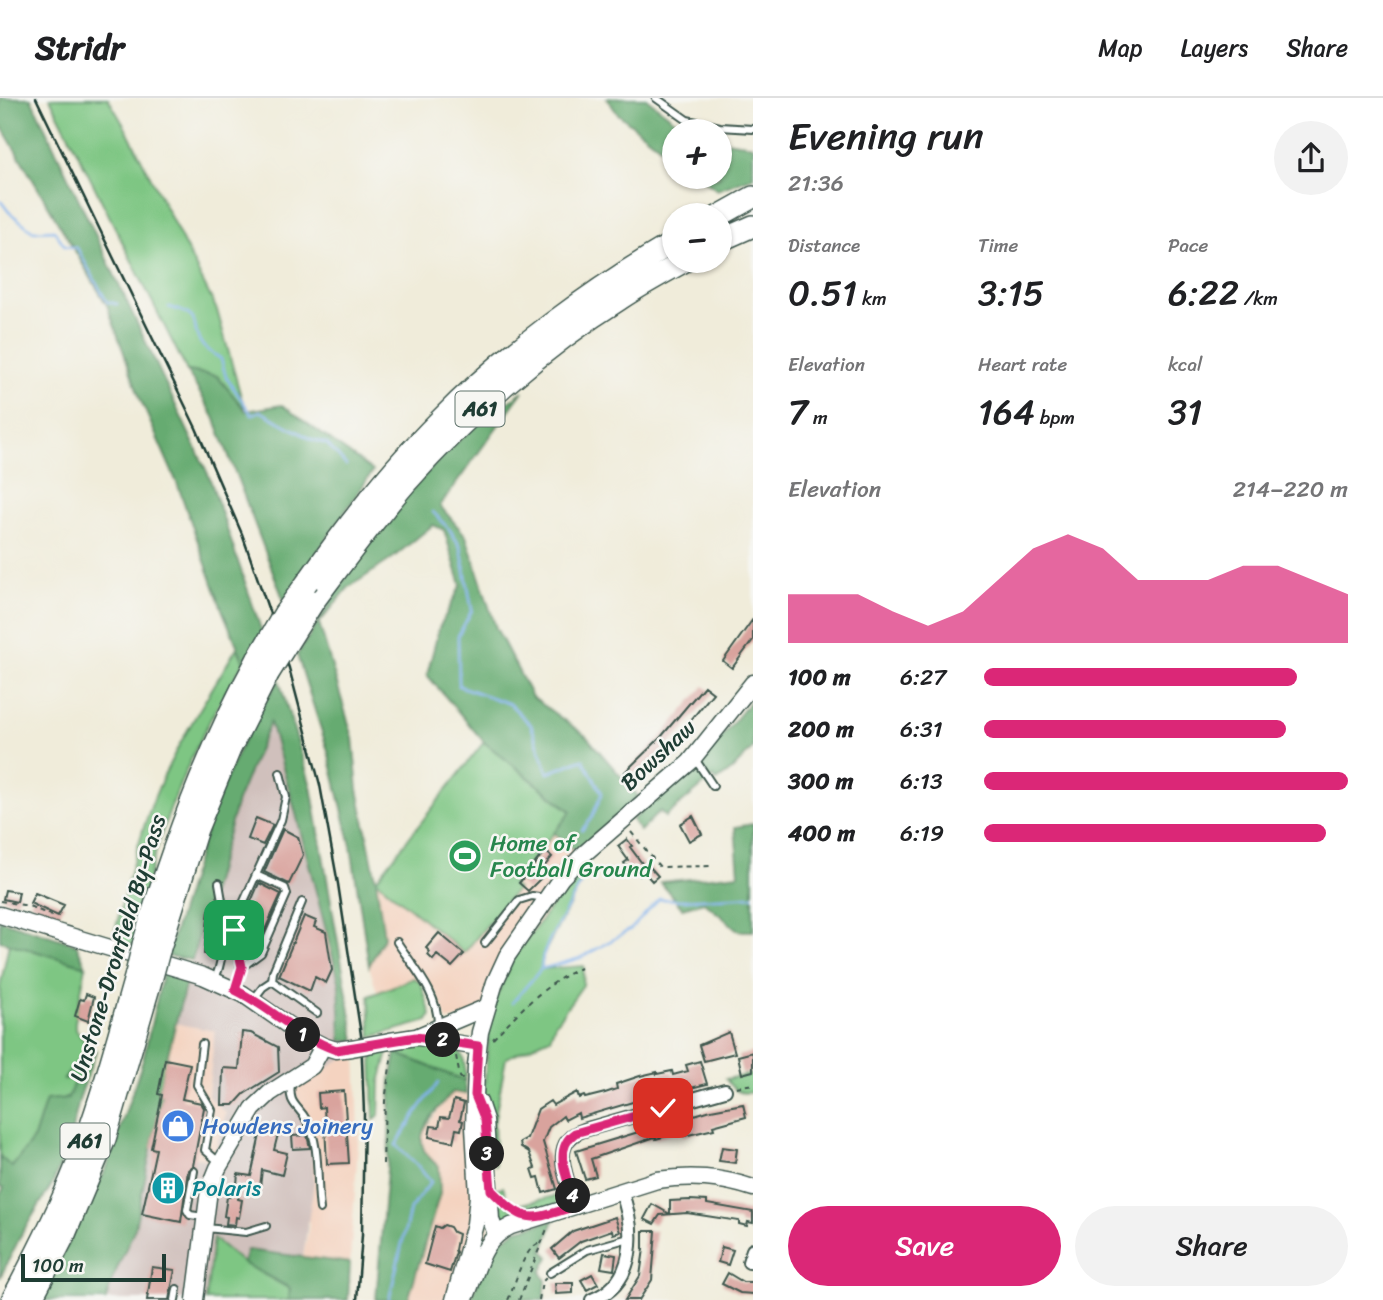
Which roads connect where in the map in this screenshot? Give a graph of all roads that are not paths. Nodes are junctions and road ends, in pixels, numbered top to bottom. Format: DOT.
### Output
graph roads {
  1 [pos="656,98"];
  2 [pos="753,130"];
  3 [pos="753,197"];
  4 [pos="732,209"];
  5 [pos="753,226"];
  6 [pos="732,235"];
  7 [pos="662,249"];
  8 [pos="664,273"];
  9 [pos="311,591"];
  10 [pos="753,683"];
  11 [pos="694,757"];
  12 [pos="279,773"];
  13 [pos="713,786"];
  14 [pos="256,875"];
  15 [pos="219,883"];
  16 [pos="546,898"];
  17 [pos="302,902"];
  18 [pos="0,915"];
  19 [pos="397,942"];
  20 [pos="485,943"];
  21 [pos="242,967"];
  22 [pos="144,975"];
  23 [pos="215,981"];
  24 [pos="272,981"];
  25 [pos="235,990"];
  26 [pos="253,1000"];
  27 [pos="487,1007"];
  28 [pos="317,1013"];
  29 [pos="438,1028"];
  30 [pos="416,1037"];
  31 [pos="479,1040"];
  32 [pos="202,1044"];
  33 [pos="323,1046"];
  34 [pos="291,1081"];
  35 [pos="725,1090"];
  36 [pos="475,1095"];
  37 [pos="220,1163"];
  38 [pos="194,1171"];
  39 [pos="753,1188"];
  40 [pos="621,1191"];
  41 [pos="576,1206"];
  42 [pos="320,1209"];
  43 [pos="205,1222"];
  44 [pos="266,1226"];
  45 [pos="496,1234"];
  46 [pos="629,1238"];
  47 [pos="550,1273"];
  48 [pos="177,1289"];
  49 [pos="12,1300"];
  50 [pos="31,1300"];
  51 [pos="175,1300"];
  52 [pos="195,1300"];
  53 [pos="454,1300"];
  54 [pos="462,1300"];
  55 [pos="592,1300"];
  1 -- 2 [label="lane"];
  3 -- 4 [label="highway"];
  5 -- 6 [label="highway"];
  7 -- 9 [label="highway, Unstone-Dronfield By-Pass / A61"];
  8 -- 9 [label="highway, Unstone-Dronfield By-Pass / A61"];
  9 -- 22 [label="highway, Unstone-Dronfield By-Pass / A61, bridge"];
  10 -- 11 [label="main road, Bowshaw"];
  11 -- 13 [label="lane"];
  11 -- 16 [label="main road, Bowshaw"];
  12 -- 14 [label="lane"];
  14 -- 21 [label="lane"];
  14 -- 21 [label="lane"];
  15 -- 23 [label="lane"];
  16 -- 20 [label="lane"];
  16 -- 27 [label="main road, Bowshaw"];
  17 -- 24 [label="lane"];
  18 -- 23 [label="main road"];
  19 -- 29 [label="lane"];
  21 -- 25 [label="lane"];
  22 -- 49 [label="highway, Unstone-Dronfield By-Pass / A61"];
  22 -- 50 [label="highway, Unstone-Dronfield By-Pass / A61"];
  23 -- 25 [label="main road"];
  24 -- 26 [label="lane"];
  24 -- 28 [label="lane"];
  25 -- 26 [label="main road"];
  26 -- 33 [label="main road"];
  27 -- 29 [label="main road"];
  27 -- 31 [label="main road, Bowshaw"];
  29 -- 30 [label="main road"];
  29 -- 31 [label="main road"];
  30 -- 31 [label="main road"];
  30 -- 33 [label="main road, bridge"];
  31 -- 36 [label="main road, Bowshaw"];
  32 -- 37 [label="lane"];
  33 -- 34 [label="main road"];
  34 -- 37 [label="main road"];
  34 -- 42 [label="lane"];
  35 -- 41 [label="street"];
  36 -- 45 [label="main road"];
  36 -- 53 [label="main road, Bowshaw"];
  37 -- 43 [label="main road"];
  38 -- 43 [label="lane"];
  39 -- 40 [label="main road"];
  40 -- 41 [label="main road"];
  40 -- 46 [label="street"];
  41 -- 45 [label="main road"];
  43 -- 44 [label="lane"];
  43 -- 52 [label="main road"];
  45 -- 54 [label="main road"];
  46 -- 47 [label="lane"];
  46 -- 55 [label="street"];
  48 -- 51 [label="lane"];
}
